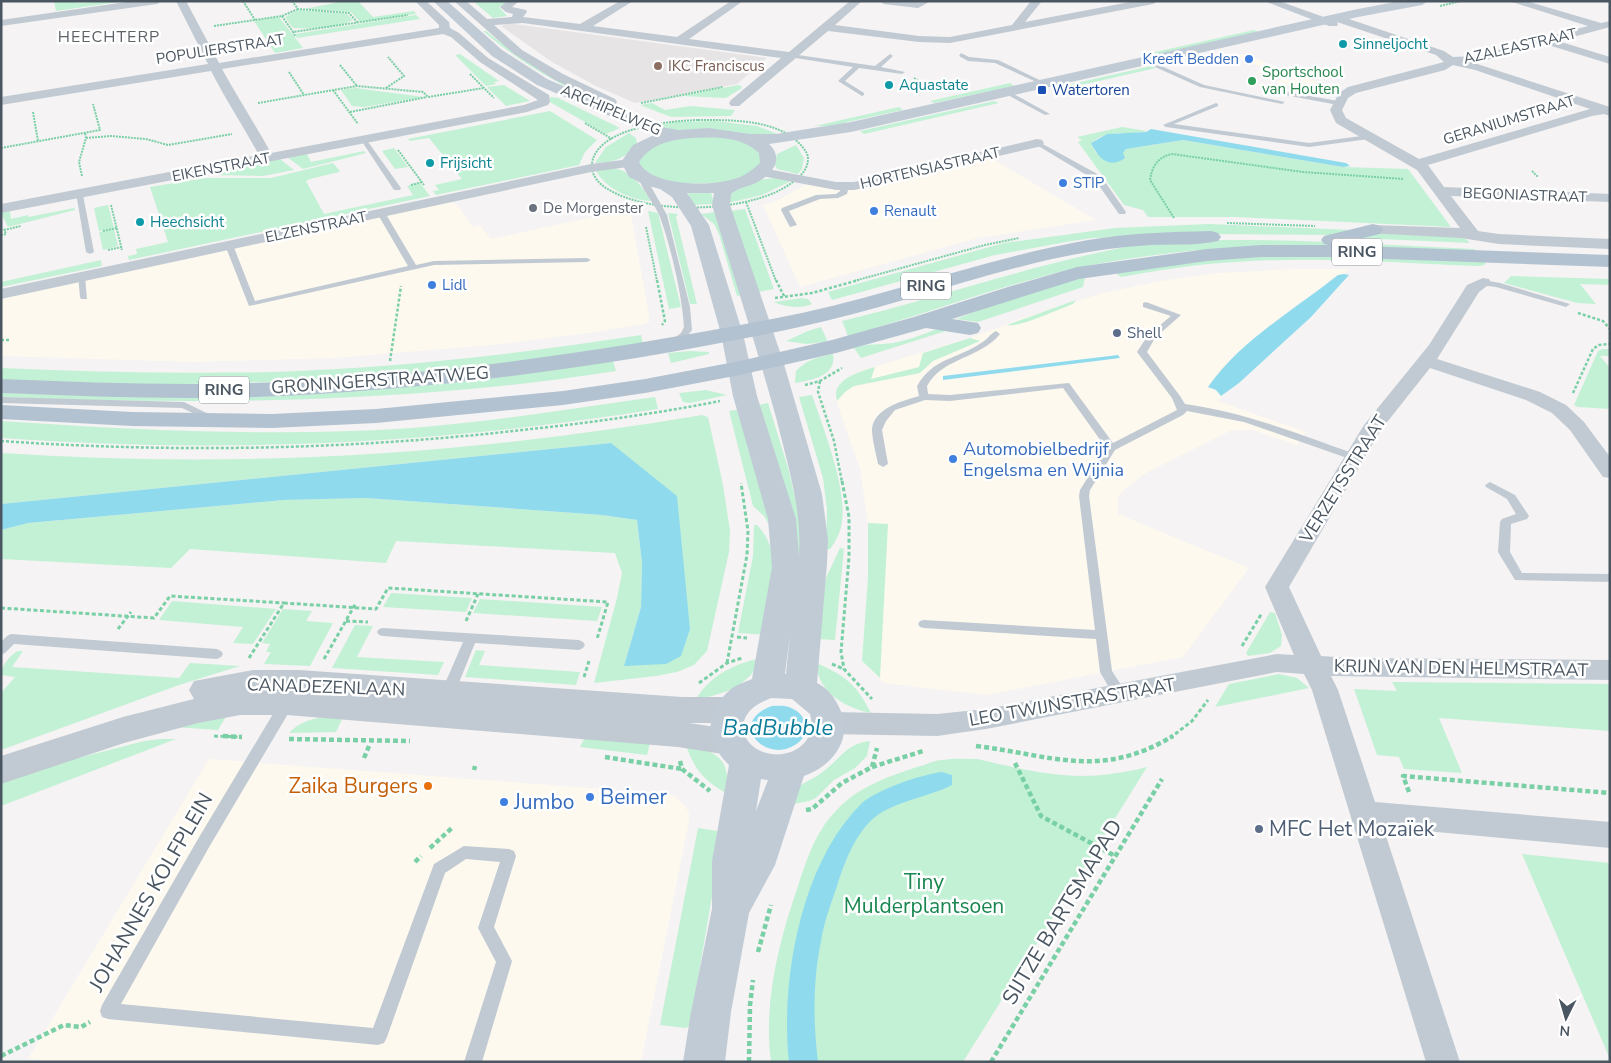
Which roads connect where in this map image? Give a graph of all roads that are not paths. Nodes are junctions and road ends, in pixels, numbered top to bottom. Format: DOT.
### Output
graph roads {
  1 [pos="157,1"];
  2 [pos="181,1"];
  3 [pos="420,1"];
  4 [pos="459,1"];
  5 [pos="514,1"];
  6 [pos="628,1"];
  7 [pos="738,1"];
  8 [pos="857,1"];
  9 [pos="884,1"];
  10 [pos="1037,1"];
  11 [pos="1153,1"];
  12 [pos="1269,1"];
  13 [pos="1514,1"];
  14 [pos="1417,2"];
  15 [pos="923,3"];
  16 [pos="435,6"];
  17 [pos="522,12"];
  18 [pos="512,20"];
  19 [pos="594,21"];
  20 [pos="1334,21"];
  21 [pos="1,23"];
  22 [pos="484,23"];
  23 [pos="826,27"];
  24 [pos="1607,27"];
  25 [pos="582,28"];
  26 [pos="1016,28"];
  27 [pos="444,30"];
  28 [pos="679,41"];
  29 [pos="1546,41"];
  30 [pos="961,55"];
  31 [pos="791,56"];
  32 [pos="890,56"];
  33 [pos="1450,61"];
  34 [pos="1610,61"];
  35 [pos="1148,62"];
  36 [pos="856,66"];
  37 [pos="215,67"];
  38 [pos="877,68"];
  39 [pos="902,72"];
  40 [pos="1045,84"];
  41 [pos="1270,91"];
  42 [pos="1008,92"];
  43 [pos="545,93"];
  44 [pos="862,94"];
  45 [pos="1,101"];
  46 [pos="1282,102"];
  47 [pos="735,103"];
  48 [pos="1338,103"];
  49 [pos="1216,105"];
  50 [pos="610,106"];
  51 [pos="1608,110"];
  52 [pos="1047,114"];
  53 [pos="638,129"];
  54 [pos="680,135"];
  55 [pos="1369,137"];
  56 [pos="746,139"];
  57 [pos="794,140"];
  58 [pos="365,143"];
  59 [pos="1037,143"];
  60 [pos="643,147"];
  61 [pos="267,158"];
  62 [pos="630,163"];
  63 [pos="766,164"];
  64 [pos="1418,164"];
  65 [pos="642,178"];
  66 [pos="731,185"];
  67 [pos="845,186"];
  68 [pos="668,187"];
  69 [pos="396,188"];
  70 [pos="1441,191"];
  71 [pos="1610,198"];
  72 [pos="82,199"];
  73 [pos="1,210"];
  74 [pos="1122,212"];
  75 [pos="381,213"];
  76 [pos="793,225"];
  77 [pos="1374,230"];
  78 [pos="1473,235"];
  79 [pos="1331,240"];
  80 [pos="1610,244"];
  81 [pos="229,245"];
  82 [pos="90,252"];
  83 [pos="1610,253"];
  84 [pos="587,260"];
  85 [pos="1610,261"];
  86 [pos="408,268"];
  87 [pos="81,277"];
  88 [pos="1483,283"];
  89 [pos="1,294"];
  90 [pos="84,296"];
  91 [pos="1566,304"];
  92 [pos="1146,305"];
  93 [pos="922,322"];
  94 [pos="761,328"];
  95 [pos="970,328"];
  96 [pos="732,334"];
  97 [pos="996,334"];
  98 [pos="663,338"];
  99 [pos="772,361"];
  100 [pos="1426,361"];
  101 [pos="740,368"];
  102 [pos="1,386"];
  103 [pos="924,397"];
  104 [pos="1,400"];
  105 [pos="1182,407"];
  106 [pos="1,412"];
  107 [pos="220,421"];
  108 [pos="1111,448"];
  109 [pos="1354,457"];
  110 [pos="883,464"];
  111 [pos="1610,472"];
  112 [pos="1490,485"];
  113 [pos="1610,578"];
  114 [pos="924,624"];
  115 [pos="383,632"];
  116 [pos="1101,635"];
  117 [pos="465,637"];
  118 [pos="579,645"];
  119 [pos="1,650"];
  120 [pos="218,654"];
  121 [pos="1312,665"];
  122 [pos="1610,670"];
  123 [pos="303,683"];
  124 [pos="767,686"];
  125 [pos="800,689"];
  126 [pos="1120,694"];
  127 [pos="443,704"];
  128 [pos="830,723"];
  129 [pos="735,737"];
  130 [pos="790,766"];
  131 [pos="1,770"];
  132 [pos="1364,814"];
  133 [pos="1610,835"];
  134 [pos="731,909"];
  135 [pos="473,1062"];
  136 [pos="704,1062"];
  137 [pos="1443,1062"];
  1 -- 21 [label="street"];
  2 -- 37 [label="street"];
  3 -- 16 [label="street, ARCHIPELWEG"];
  4 -- 22 [label="street, ARCHIPELWEG"];
  5 -- 17 [label="street"];
  6 -- 19 [label="street"];
  7 -- 28 [label="street"];
  8 -- 23 [label="street"];
  9 -- 15 [label="street"];
  10 -- 26 [label="street"];
  11 -- 26 [label="street"];
  12 -- 20 [label="street"];
  13 -- 24 [label="street"];
  14 -- 20 [label="main road"];
  16 -- 27 [label="street, ARCHIPELWEG"];
  16 -- 43 [label="main road, ARCHIPELWEG"];
  17 -- 18 [label="street"];
  17 -- 19 [label="street"];
  18 -- 22 [label="street"];
  18 -- 25 [label="street"];
  19 -- 25 [label="street"];
  20 -- 33 [label="street"];
  20 -- 35 [label="main road"];
  22 -- 50 [label="street, ARCHIPELWEG"];
  23 -- 26 [label="street"];
  23 -- 31 [label="street"];
  24 -- 29 [label="street, AZALEASTRAAT"];
  25 -- 28 [label="street"];
  27 -- 37 [label="street, POPULIERSTRAAT"];
  27 -- 43 [label="street, ARCHIPELWEG"];
  28 -- 31 [label="street"];
  29 -- 33 [label="street, AZALEASTRAAT"];
  29 -- 34 [label="street"];
  30 -- 40 [label="lane"];
  31 -- 36 [label="lane"];
  31 -- 47 [label="street"];
  32 -- 38 [label="lane"];
  33 -- 48 [label="street, AZALEASTRAAT"];
  33 -- 51 [label="street"];
  35 -- 40 [label="main road"];
  35 -- 46 [label="lane"];
  36 -- 38 [label="lane"];
  36 -- 44 [label="lane"];
  37 -- 45 [label="street, POPULIERSTRAAT"];
  37 -- 61 [label="street"];
  38 -- 39 [label="lane"];
  40 -- 42 [label="main road"];
  41 -- 48 [label="lane"];
  42 -- 52 [label="lane"];
  42 -- 57 [label="main road"];
  43 -- 50 [label="main road, ARCHIPELWEG"];
  43 -- 53 [label="main road, ARCHIPELWEG"];
  43 -- 58 [label="street, EIKENSTRAAT"];
  48 -- 55 [label="street"];
  49 -- 55 [label="lane"];
  50 -- 53 [label="main road, ARCHIPELWEG"];
  51 -- 64 [label="street, GERANIUMSTRAAT"];
  53 -- 54 [label="main road, ARCHIPELWEG"];
  53 -- 60 [label="main road, ARCHIPELWEG"];
  54 -- 56 [label="main road"];
  54 -- 60 [label="main road"];
  55 -- 64 [label="street"];
  56 -- 57 [label="main road"];
  56 -- 63 [label="main road"];
  57 -- 63 [label="main road"];
  58 -- 61 [label="street, EIKENSTRAAT"];
  58 -- 69 [label="lane"];
  59 -- 67 [label="street, HORTENSIASTRAAT"];
  59 -- 74 [label="lane"];
  60 -- 62 [label="main road"];
  61 -- 72 [label="street, EIKENSTRAAT"];
  62 -- 65 [label="main road"];
  62 -- 75 [label="street, ELZENSTRAAT"];
  63 -- 66 [label="main road"];
  63 -- 67 [label="street, HORTENSIASTRAAT"];
  64 -- 70 [label="street"];
  65 -- 68 [label="main road"];
  65 -- 98 [label="lane"];
  66 -- 68 [label="main road"];
  66 -- 94 [label="main road"];
  67 -- 76 [label="lane"];
  68 -- 96 [label="main road"];
  70 -- 71 [label="street, BEGONIASTRAAT"];
  70 -- 78 [label="street"];
  72 -- 73 [label="street, EIKENSTRAAT"];
  72 -- 82 [label="lane"];
  75 -- 81 [label="street, ELZENSTRAAT"];
  75 -- 86 [label="lane"];
  77 -- 78 [label="street"];
  77 -- 79 [label="main road"];
  78 -- 80 [label="street"];
  79 -- 83 [label="main road, RING"];
  79 -- 94 [label="main road, RING"];
  81 -- 86 [label="lane"];
  81 -- 87 [label="street, ELZENSTRAAT"];
  84 -- 86 [label="lane"];
  85 -- 93 [label="main road, RING"];
  87 -- 89 [label="street, ELZENSTRAAT"];
  87 -- 90 [label="lane"];
  88 -- 91 [label="lane"];
  88 -- 100 [label="street, VERZETSSTRAAT"];
  92 -- 105 [label="lane"];
  93 -- 95 [label="main road"];
  93 -- 99 [label="main road, RING"];
  94 -- 96 [label="main road, RING"];
  94 -- 99 [label="main road"];
  96 -- 98 [label="main road, GRONINGERSTRAATWEG / RING"];
  96 -- 101 [label="main road"];
  97 -- 103 [label="lane"];
  98 -- 102 [label="main road, GRONINGERSTRAATWEG / RING"];
  99 -- 101 [label="main road, RING"];
  99 -- 125 [label="main road"];
  100 -- 109 [label="street, VERZETSSTRAAT"];
  100 -- 111 [label="street"];
  101 -- 107 [label="main road, GRONINGERSTRAATWEG / RING"];
  101 -- 124 [label="main road"];
  103 -- 108 [label="lane"];
  103 -- 110 [label="lane"];
  104 -- 107 [label="lane, GRONINGERSTRAATWEG"];
  105 -- 108 [label="lane"];
  105 -- 109 [label="lane"];
  106 -- 107 [label="main road, GRONINGERSTRAATWEG / RING"];
  108 -- 116 [label="lane"];
  109 -- 121 [label="street, VERZETSSTRAAT"];
  112 -- 113 [label="lane"];
  114 -- 116 [label="lane"];
  115 -- 117 [label="lane"];
  116 -- 126 [label="lane"];
  117 -- 118 [label="lane"];
  117 -- 127 [label="lane"];
  119 -- 120 [label="lane"];
  121 -- 122 [label="street, KRIJN VAN DEN HELMSTRAAT"];
  121 -- 126 [label="street, LEO TWIJNSTRASTRAAT"];
  121 -- 132 [label="street"];
  123 -- 127 [label="street, CANADEZENLAAN"];
  123 -- 131 [label="street, CANADEZENLAAN"];
  123 -- 135 [label="lane, JOHANNES KOLFPLEIN"];
  124 -- 125 [label="main road"];
  124 -- 129 [label="main road"];
  125 -- 128 [label="main road"];
  126 -- 128 [label="street, LEO TWIJNSTRASTRAAT"];
  127 -- 129 [label="street, CANADEZENLAAN"];
  128 -- 130 [label="main road"];
  129 -- 130 [label="main road"];
  129 -- 134 [label="main road"];
  130 -- 134 [label="main road"];
  132 -- 133 [label="street"];
  132 -- 137 [label="street"];
  134 -- 136 [label="main road"];
}
